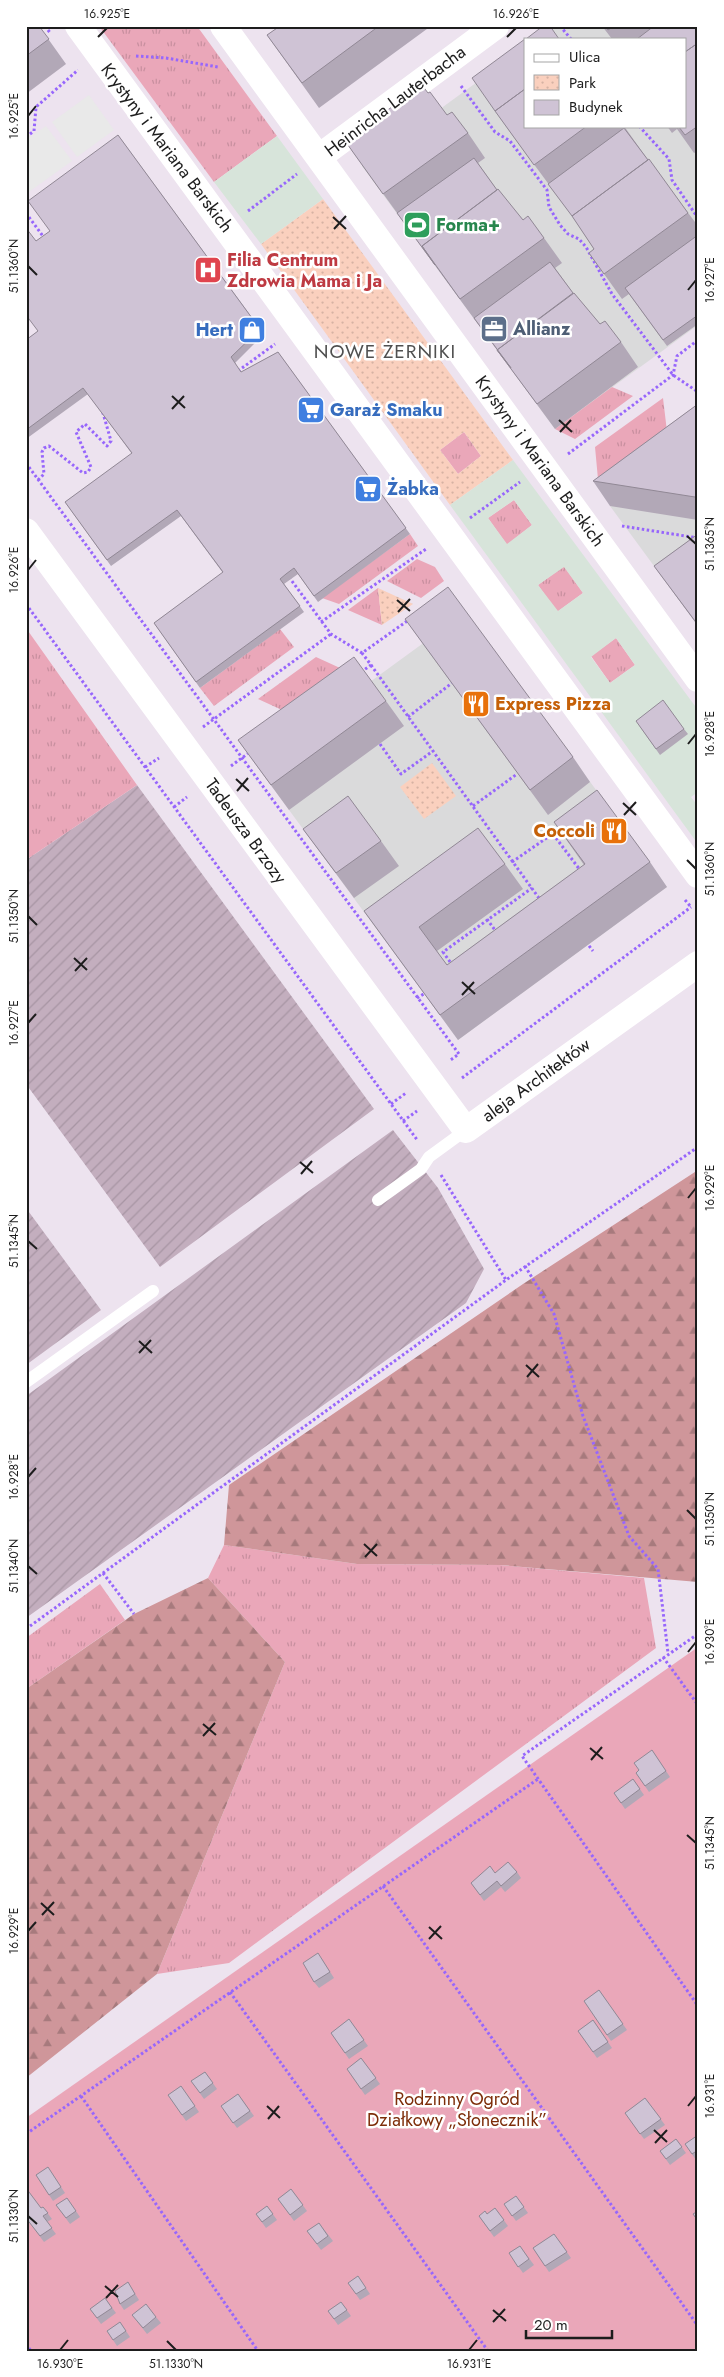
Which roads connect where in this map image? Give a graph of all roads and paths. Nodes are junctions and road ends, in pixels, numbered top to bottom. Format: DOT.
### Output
graph roads {
  1 [pos="78,26"];
  2 [pos="223,26"];
  3 [pos="496,26"];
  4 [pos="560,26"];
  5 [pos="570,38"];
  6 [pos="99,56"];
  7 [pos="250,63"];
  8 [pos="445,63"];
  9 [pos="641,128"];
  10 [pos="26,137"];
  11 [pos="319,158"];
  12 [pos="26,213"];
  13 [pos="698,218"];
  14 [pos="226,227"];
  15 [pos="47,242"];
  16 [pos="698,340"];
  17 [pos="273,346"];
  18 [pos="235,373"];
  19 [pos="673,375"];
  20 [pos="698,392"];
  21 [pos="110,409"];
  22 [pos="26,463"];
  23 [pos="544,465"];
  24 [pos="38,480"];
  25 [pos="621,526"];
  26 [pos="26,531"];
  27 [pos="449,532"];
  28 [pos="698,538"];
  29 [pos="285,572"];
  30 [pos="26,604"];
  31 [pos="417,614"];
  32 [pos="321,622"];
  33 [pos="331,634"];
  34 [pos="362,653"];
  35 [pos="371,665"];
  36 [pos="355,677"];
  37 [pos="698,678"];
  38 [pos="452,683"];
  39 [pos="408,717"];
  40 [pos="212,720"];
  41 [pos="181,742"];
  42 [pos="380,744"];
  43 [pos="257,747"];
  44 [pos="433,751"];
  45 [pos="241,758"];
  46 [pos="145,768"];
  47 [pos="518,774"];
  48 [pos="209,781"];
  49 [pos="473,806"];
  50 [pos="174,807"];
  51 [pos="566,825"];
  52 [pos="553,834"];
  53 [pos="512,862"];
  54 [pos="582,872"];
  55 [pos="698,875"];
  56 [pos="532,888"];
  57 [pos="698,902"];
  58 [pos="542,903"];
  59 [pos="487,919"];
  60 [pos="498,934"];
  61 [pos="583,937"];
  62 [pos="593,951"];
  63 [pos="698,964"];
  64 [pos="457,971"];
  65 [pos="431,989"];
  66 [pos="417,998"];
  67 [pos="433,1086"];
  68 [pos="403,1121"];
  69 [pos="466,1130"];
  70 [pos="698,1147"];
  71 [pos="429,1157"];
  72 [pos="378,1200"];
  73 [pos="525,1266"];
  74 [pos="506,1280"];
  75 [pos="153,1291"];
  76 [pos="26,1382"];
  77 [pos="103,1573"];
  78 [pos="134,1614"];
  79 [pos="26,1629"];
  80 [pos="698,1634"];
  81 [pos="668,1654"];
  82 [pos="663,1657"];
  83 [pos="698,1705"];
  84 [pos="538,1780"];
  85 [pos="383,1886"];
  86 [pos="230,1992"];
  87 [pos="698,2006"];
  88 [pos="81,2096"];
  89 [pos="26,2134"];
  90 [pos="698,2326"];
  91 [pos="26,2344"];
  92 [pos="31,2351"];
  93 [pos="258,2351"];
  94 [pos="488,2351"];
  1 -- 6 [label="street, Krystyny i Mariana Barskich"];
  2 -- 7 [label="street, Krystyny i Mariana Barskich"];
  3 -- 8 [label="street, Heinricha Lauterbacha"];
  4 -- 5 [label="path"];
  6 -- 7 [label="path"];
  6 -- 10 [label="path"];
  6 -- 14 [label="street, Krystyny i Mariana Barskich"];
  7 -- 11 [label="street, Krystyny i Mariana Barskich"];
  8 -- 11 [label="street, Heinricha Lauterbacha"];
  8 -- 19 [label="path"];
  9 -- 13 [label="path"];
  11 -- 14 [label="path"];
  11 -- 23 [label="street, Krystyny i Mariana Barskich"];
  12 -- 15 [label="path"];
  14 -- 27 [label="street, Krystyny i Mariana Barskich"];
  16 -- 19 [label="path"];
  17 -- 18 [label="path"];
  19 -- 20 [label="path"];
  19 -- 23 [label="path"];
  21 -- 24 [label="path"];
  22 -- 24 [label="path"];
  23 -- 27 [label="path"];
  23 -- 37 [label="street, Krystyny i Mariana Barskich"];
  24 -- 40 [label="path"];
  25 -- 28 [label="path"];
  26 -- 41 [label="street, Tadeusza Brzozy"];
  27 -- 32 [label="path"];
  27 -- 55 [label="street, Krystyny i Mariana Barskich"];
  29 -- 32 [label="path"];
  30 -- 46 [label="path"];
  31 -- 34 [label="path"];
  32 -- 33 [label="path"];
  33 -- 34 [label="path"];
  33 -- 40 [label="path"];
  34 -- 35 [label="path"];
  35 -- 36 [label="path"];
  35 -- 39 [label="path"];
  38 -- 39 [label="path"];
  39 -- 44 [label="path"];
  40 -- 41 [label="path"];
  40 -- 45 [label="path"];
  41 -- 46 [label="path"];
  41 -- 48 [label="street, Tadeusza Brzozy"];
  42 -- 44 [label="path"];
  43 -- 45 [label="path"];
  44 -- 49 [label="path"];
  45 -- 48 [label="path"];
  45 -- 66 [label="path"];
  46 -- 50 [label="path"];
  47 -- 49 [label="path"];
  48 -- 50 [label="path"];
  48 -- 67 [label="street, Tadeusza Brzozy"];
  49 -- 53 [label="path"];
  50 -- 68 [label="path"];
  51 -- 52 [label="path"];
  52 -- 53 [label="path"];
  52 -- 54 [label="path"];
  53 -- 56 [label="path"];
  56 -- 58 [label="path"];
  56 -- 59 [label="path"];
  57 -- 67 [label="path"];
  59 -- 60 [label="path"];
  59 -- 64 [label="path"];
  61 -- 62 [label="path"];
  63 -- 69 [label="street, aleja Architektów"];
  65 -- 66 [label="path"];
  66 -- 67 [label="path"];
  67 -- 68 [label="path"];
  67 -- 69 [label="street, Tadeusza Brzozy"];
  68 -- 71 [label="path"];
  69 -- 71 [label="lane, aleja Architektów"];
  70 -- 73 [label="path"];
  71 -- 72 [label="lane, aleja Architektów"];
  71 -- 74 [label="path"];
  73 -- 74 [label="path"];
  73 -- 81 [label="path"];
  74 -- 77 [label="path"];
  75 -- 76 [label="lane"];
  77 -- 78 [label="path"];
  77 -- 79 [label="path"];
  80 -- 81 [label="path"];
  81 -- 82 [label="path"];
  82 -- 83 [label="path"];
  82 -- 84 [label="path"];
  84 -- 85 [label="path"];
  84 -- 87 [label="path"];
  85 -- 86 [label="path"];
  85 -- 90 [label="path"];
  86 -- 88 [label="path"];
  86 -- 94 [label="path"];
  88 -- 89 [label="path"];
  88 -- 93 [label="path"];
  91 -- 92 [label="path"];
}
